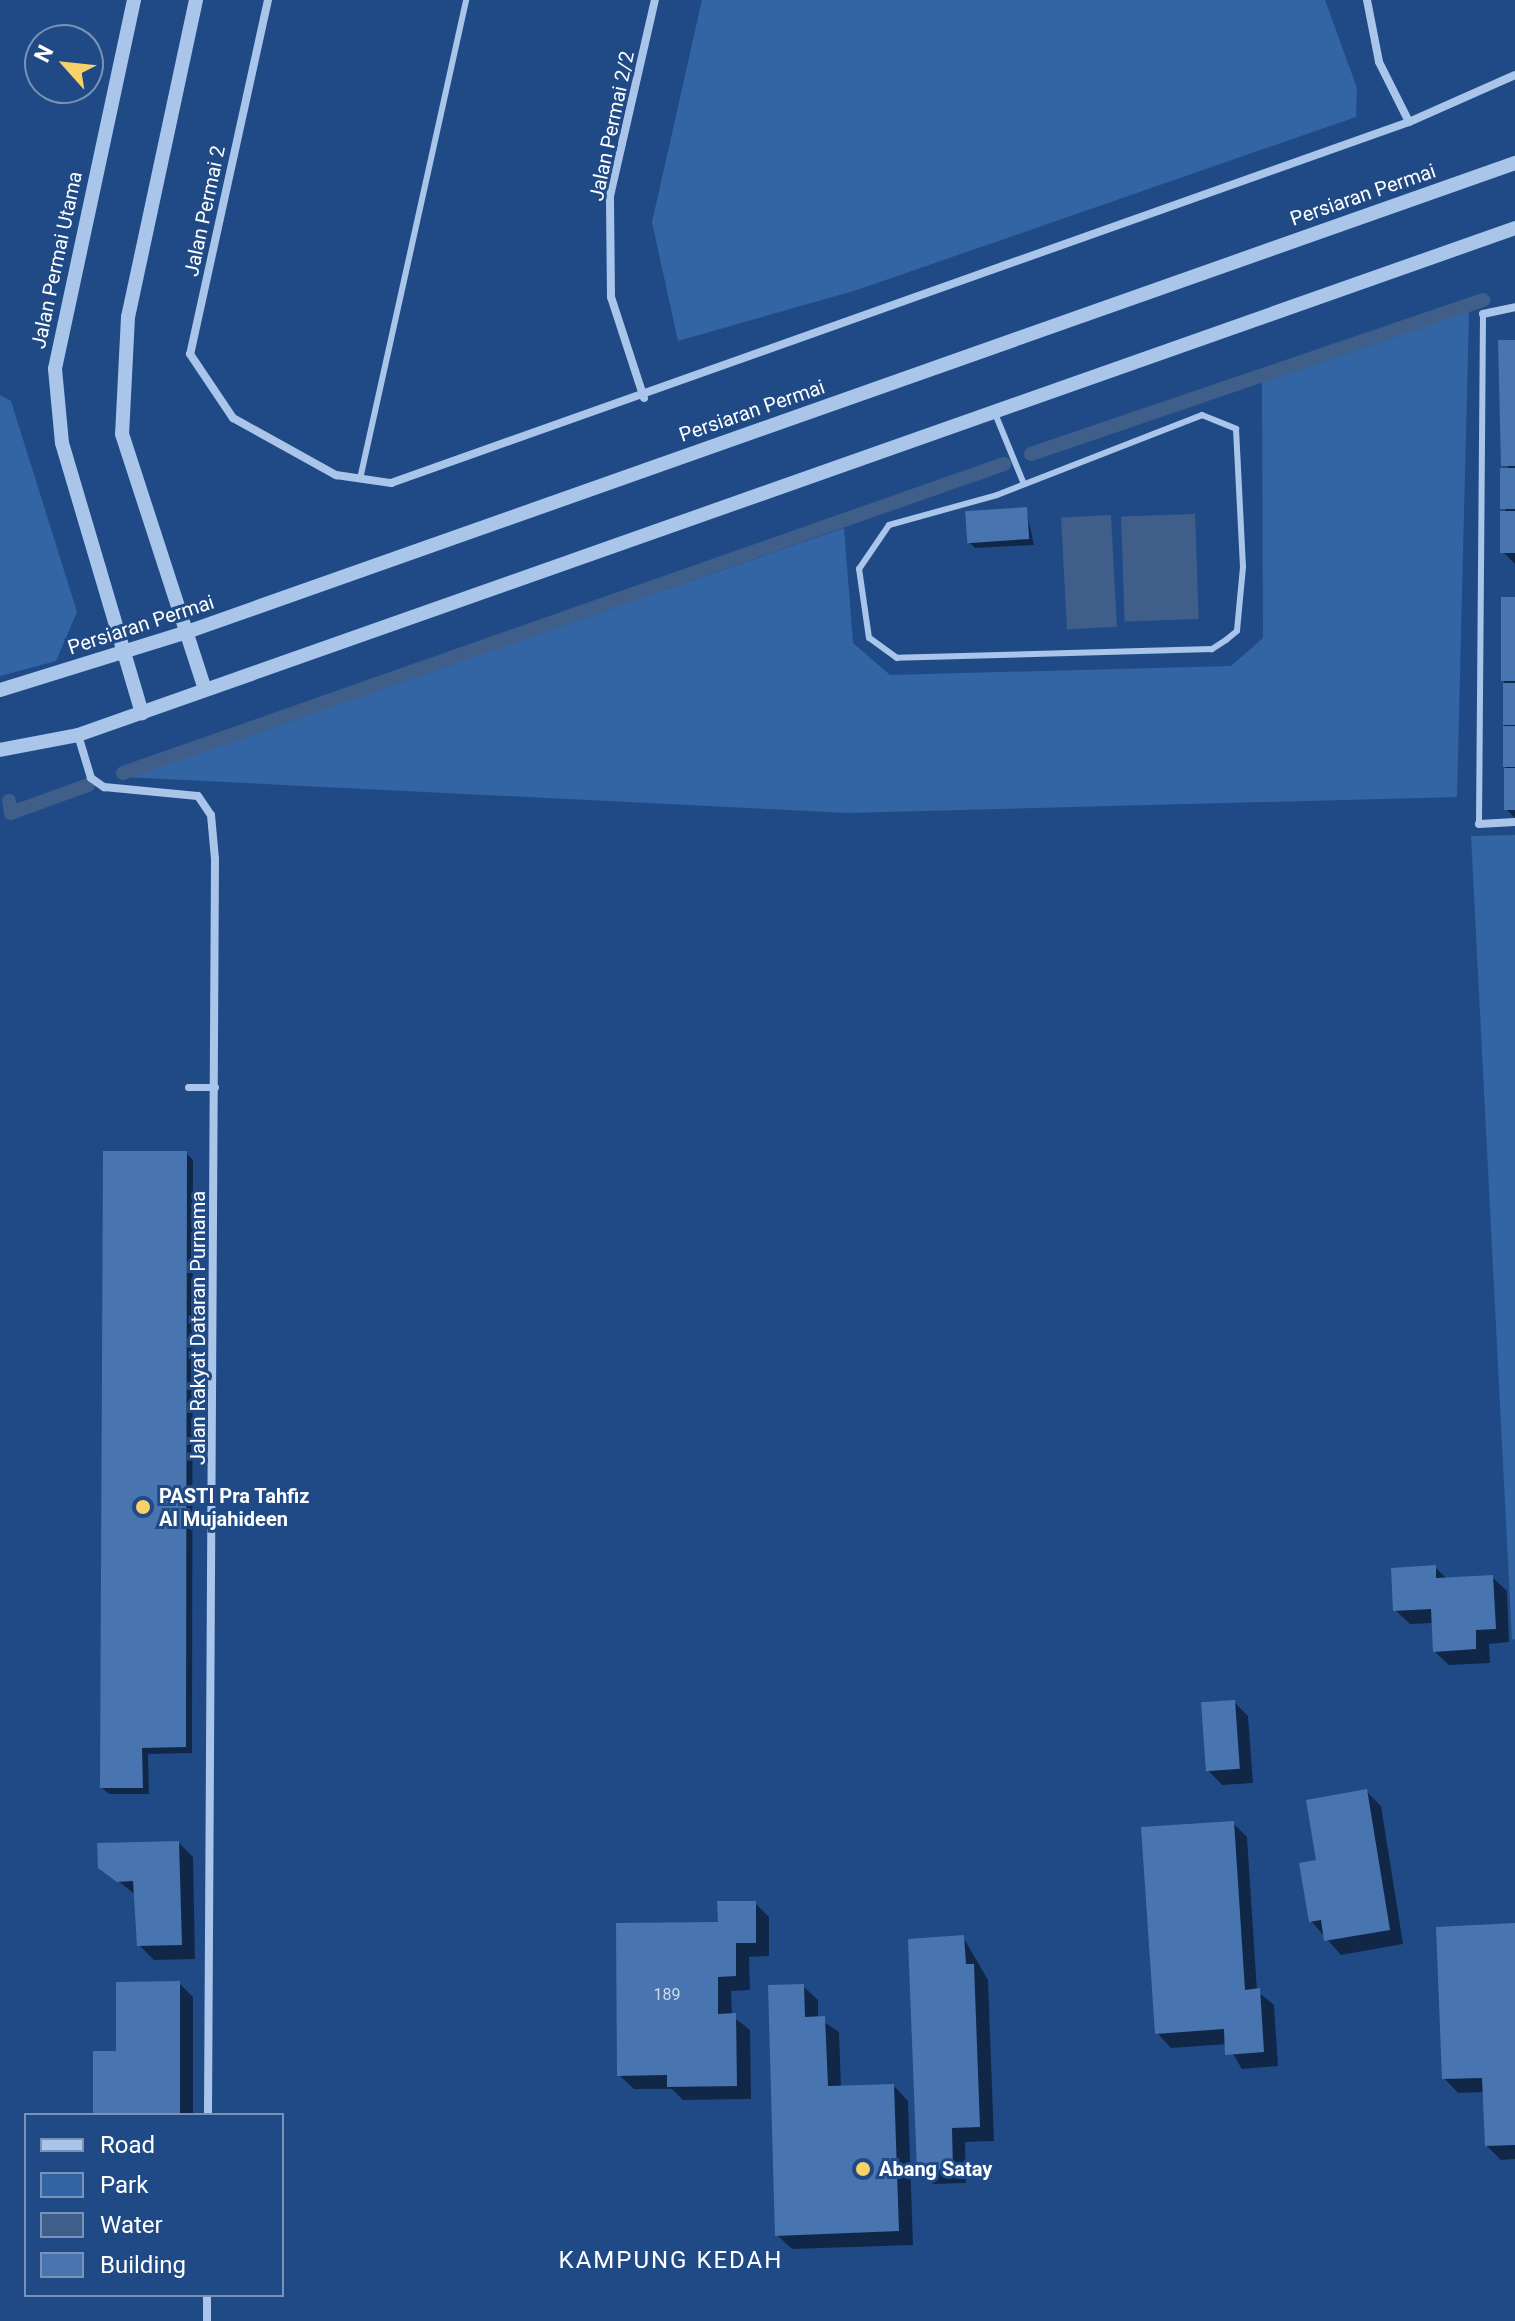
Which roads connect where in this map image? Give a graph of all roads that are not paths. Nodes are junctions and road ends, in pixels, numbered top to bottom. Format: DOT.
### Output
graph roads {
  1 [pos="134,0"];
  2 [pos="196,0"];
  3 [pos="268,0"];
  4 [pos="466,0"];
  5 [pos="655,0"];
  6 [pos="1367,0"];
  7 [pos="1515,75"];
  8 [pos="1409,122"];
  9 [pos="1515,163"];
  10 [pos="1515,228"];
  11 [pos="1515,307"];
  12 [pos="1483,314"];
  13 [pos="644,398"];
  14 [pos="994,411"];
  15 [pos="360,479"];
  16 [pos="1024,484"];
  17 [pos="184,633"];
  18 [pos="124,651"];
  19 [pos="205,689"];
  20 [pos="0,690"];
  21 [pos="142,713"];
  22 [pos="78,735"];
  23 [pos="0,750"];
  24 [pos="1515,822"];
  25 [pos="1479,824"];
  26 [pos="188,1087"];
  27 [pos="215,1087"];
  28 [pos="208,2113"];
  29 [pos="207,2297"];
  30 [pos="207,2321"];
  1 -- 18 [label="street, Jalan Permai Utama"];
  2 -- 17 [label="street"];
  3 -- 15 [label="street, Jalan Permai 2"];
  4 -- 15 [label="lane"];
  5 -- 13 [label="street, Jalan Permai 2/2"];
  6 -- 8 [label="street"];
  7 -- 8 [label="street"];
  8 -- 13 [label="street"];
  9 -- 17 [label="street, Persiaran Permai"];
  10 -- 14 [label="street"];
  11 -- 12 [label="street"];
  12 -- 25 [label="lane"];
  13 -- 15 [label="street"];
  14 -- 16 [label="lane"];
  14 -- 19 [label="street"];
  16 -- 16 [label="lane"];
  17 -- 18 [label="street, Persiaran Permai"];
  17 -- 19 [label="street"];
  18 -- 20 [label="street, Persiaran Permai"];
  18 -- 21 [label="street, Jalan Permai Utama"];
  19 -- 21 [label="street"];
  21 -- 22 [label="street"];
  22 -- 23 [label="street"];
  22 -- 27 [label="street, Jalan Rakyat Dataran Purnama"];
  24 -- 25 [label="street"];
  26 -- 27 [label="street"];
  27 -- 28 [label="street, Jalan Rakyat Dataran Purnama"];
  29 -- 30 [label="street"];
}
